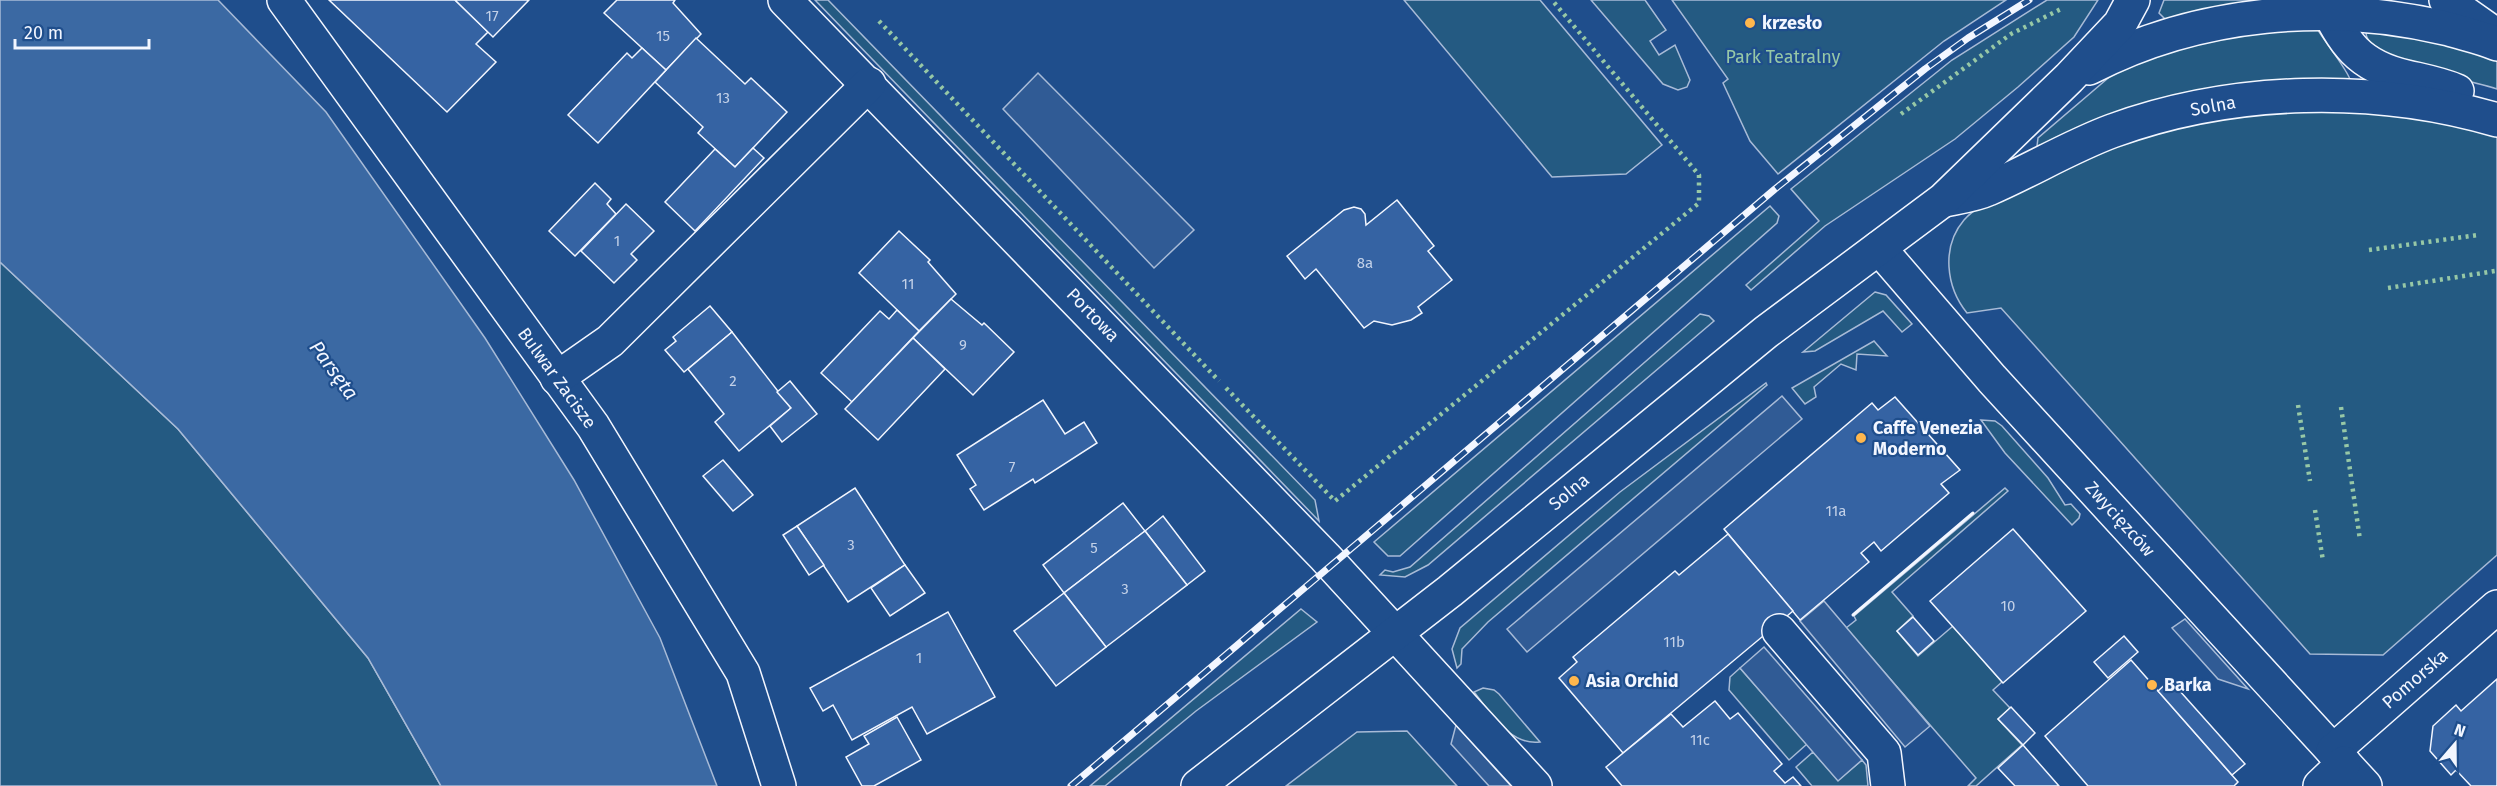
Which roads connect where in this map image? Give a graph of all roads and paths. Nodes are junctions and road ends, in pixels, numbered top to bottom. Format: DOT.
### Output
graph roads {
  1 [pos="284,0"];
  2 [pos="785,0"];
  3 [pos="2133,0"];
  4 [pos="2446,0"];
  5 [pos="2326,6"];
  6 [pos="2497,36"];
  7 [pos="2497,44"];
  8 [pos="2069,78"];
  9 [pos="868,84"];
  10 [pos="2497,110"];
  11 [pos="2497,120"];
  12 [pos="1943,201"];
  13 [pos="1879,248"];
  14 [pos="557,378"];
  15 [pos="2497,608"];
  16 [pos="1779,631"];
  17 [pos="1396,634"];
  18 [pos="2348,767"];
  19 [pos="778,786"];
  20 [pos="1198,786"];
  21 [pos="1534,786"];
  22 [pos="1888,786"];
  23 [pos="2320,786"];
  1 -- 14 [label="street, Bulwar Zacisze"];
  2 -- 9 [label="street, Portowa"];
  3 -- 8 [label="street, Solna"];
  4 -- 6 [label="street"];
  5 -- 7 [label="street, Solna"];
  5 -- 8 [label="street, Solna"];
  5 -- 10 [label="street"];
  8 -- 12 [label="street, Solna"];
  9 -- 14 [label="street"];
  9 -- 17 [label="street, Portowa"];
  11 -- 12 [label="street, Solna"];
  12 -- 13 [label="street, Solna"];
  13 -- 17 [label="street, Solna"];
  13 -- 18 [label="street, Zwycięzców"];
  14 -- 19 [label="street, Bulwar Zacisze"];
  15 -- 18 [label="street, Pomorska"];
  16 -- 22 [label="street"];
  17 -- 20 [label="street, Solna"];
  17 -- 21 [label="street, Portowa"];
  18 -- 23 [label="street, Pomorska"];
}
